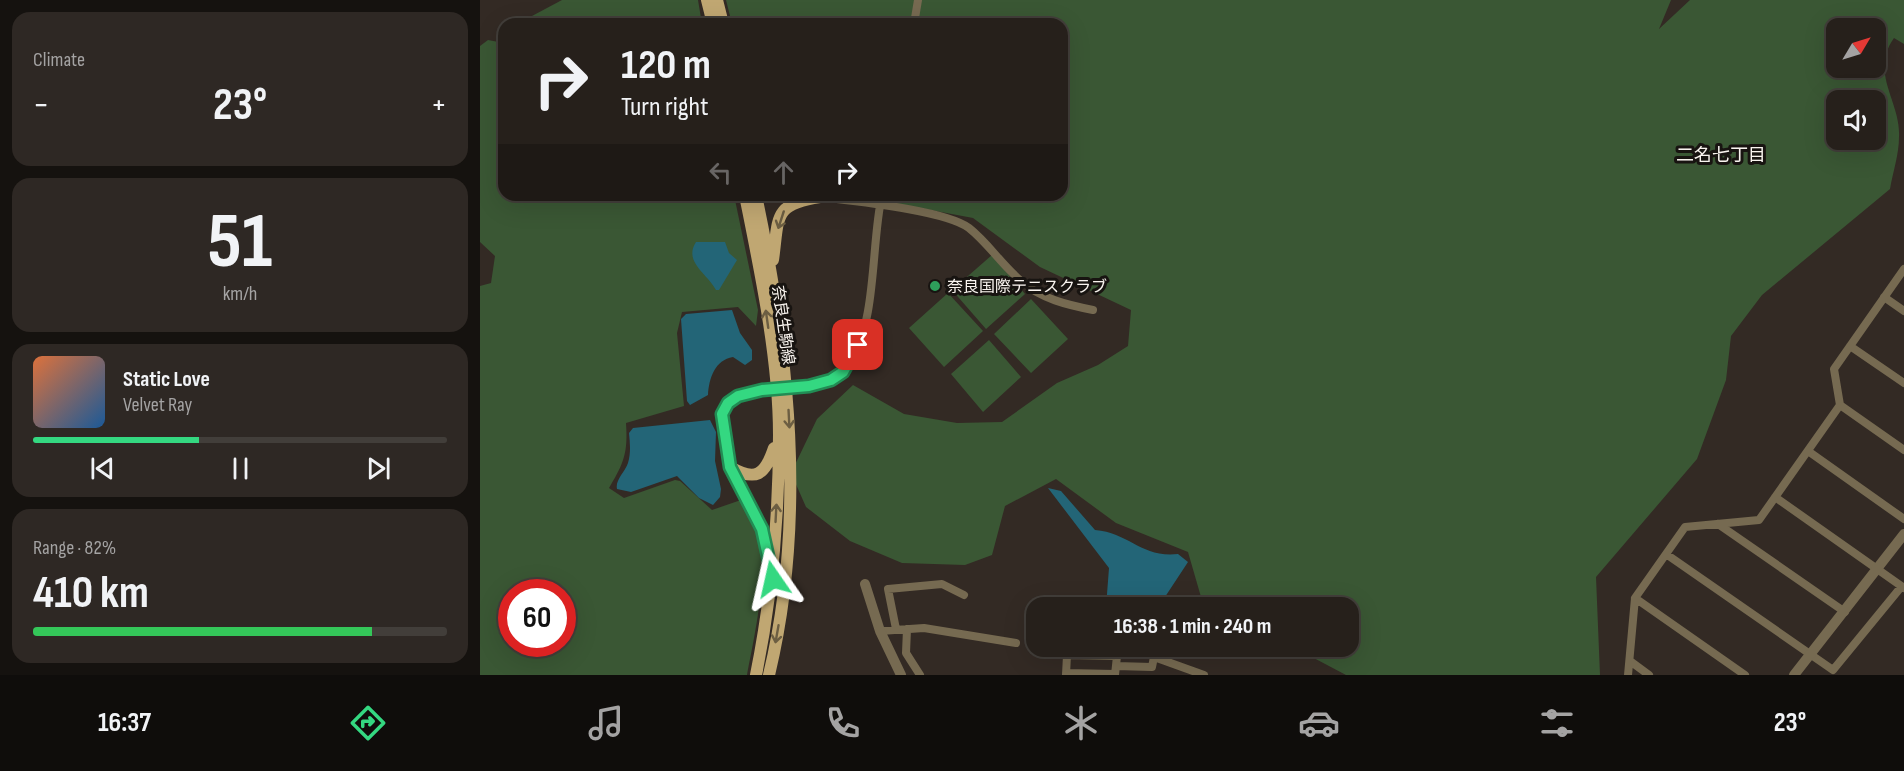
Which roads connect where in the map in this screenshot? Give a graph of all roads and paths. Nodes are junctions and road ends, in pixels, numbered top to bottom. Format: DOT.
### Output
graph roads {
  1 [pos="707,0"];
  2 [pos="717,0"];
  3 [pos="918,0"];
  4 [pos="717,18"];
  5 [pos="719,18"];
  6 [pos="915,18"];
  7 [pos="746,201"];
  8 [pos="757,201"];
  9 [pos="795,201"];
  10 [pos="881,201"];
  11 [pos="884,201"];
  12 [pos="1904,269"];
  13 [pos="771,270"];
  14 [pos="1884,297"];
  15 [pos="1093,310"];
  16 [pos="1904,311"];
  17 [pos="1850,346"];
  18 [pos="1904,383"];
  19 [pos="1840,405"];
  20 [pos="779,433"];
  21 [pos="1904,450"];
  22 [pos="1808,451"];
  23 [pos="730,467"];
  24 [pos="1775,497"];
  25 [pos="1904,519"];
  26 [pos="1718,524"];
  27 [pos="1904,534"];
  28 [pos="1666,554"];
  29 [pos="1878,570"];
  30 [pos="773,579"];
  31 [pos="865,584"];
  32 [pos="1903,588"];
  33 [pos="964,595"];
  34 [pos="1635,598"];
  35 [pos="1845,612"];
  36 [pos="896,629"];
  37 [pos="907,629"];
  38 [pos="880,631"];
  39 [pos="1016,644"];
  40 [pos="1811,655"];
  41 [pos="1629,661"];
  42 [pos="1116,672"];
  43 [pos="1066,674"];
  44 [pos="756,675"];
  45 [pos="769,675"];
  46 [pos="901,675"];
  47 [pos="920,675"];
  48 [pos="1203,675"];
  49 [pos="1628,675"];
  50 [pos="1649,675"];
  51 [pos="1745,675"];
  52 [pos="1794,675"];
  1 -- 4 [label="main road"];
  2 -- 5 [label="main road"];
  3 -- 6 [label="street"];
  20 -- 7 [label="main road, 奈良生駒線, one-way"];
  8 -- 13 [label="main road, 奈良生駒線"];
  9 -- 13 [label="main road, one-way"];
  10 -- 23 [label="street"];
  11 -- 15 [label="street"];
  12 -- 14 [label="street"];
  13 -- 45 [label="main road, 奈良生駒線, one-way"];
  14 -- 16 [label="street"];
  14 -- 17 [label="street"];
  17 -- 18 [label="street"];
  17 -- 19 [label="street"];
  19 -- 21 [label="street"];
  19 -- 22 [label="street"];
  20 -- 23 [label="main road"];
  30 -- 20 [label="main road, 奈良生駒線, one-way"];
  22 -- 24 [label="street"];
  22 -- 25 [label="street"];
  23 -- 30 [label="main road"];
  24 -- 26 [label="street"];
  24 -- 29 [label="street"];
  26 -- 28 [label="street"];
  26 -- 35 [label="street"];
  27 -- 29 [label="street"];
  28 -- 34 [label="street"];
  28 -- 40 [label="street"];
  29 -- 32 [label="street"];
  29 -- 35 [label="street"];
  30 -- 44 [label="main road, 奈良生駒線"];
  31 -- 38 [label="street"];
  32 -- 40 [label="street"];
  33 -- 36 [label="street"];
  34 -- 41 [label="street"];
  34 -- 51 [label="street"];
  35 -- 40 [label="street"];
  36 -- 37 [label="street"];
  36 -- 38 [label="street"];
  37 -- 39 [label="street"];
  37 -- 47 [label="street"];
  38 -- 46 [label="street"];
  40 -- 52 [label="street"];
  41 -- 49 [label="street"];
  41 -- 50 [label="street"];
  42 -- 43 [label="street"];
  42 -- 43 [label="street"];
  42 -- 48 [label="street"];
}
